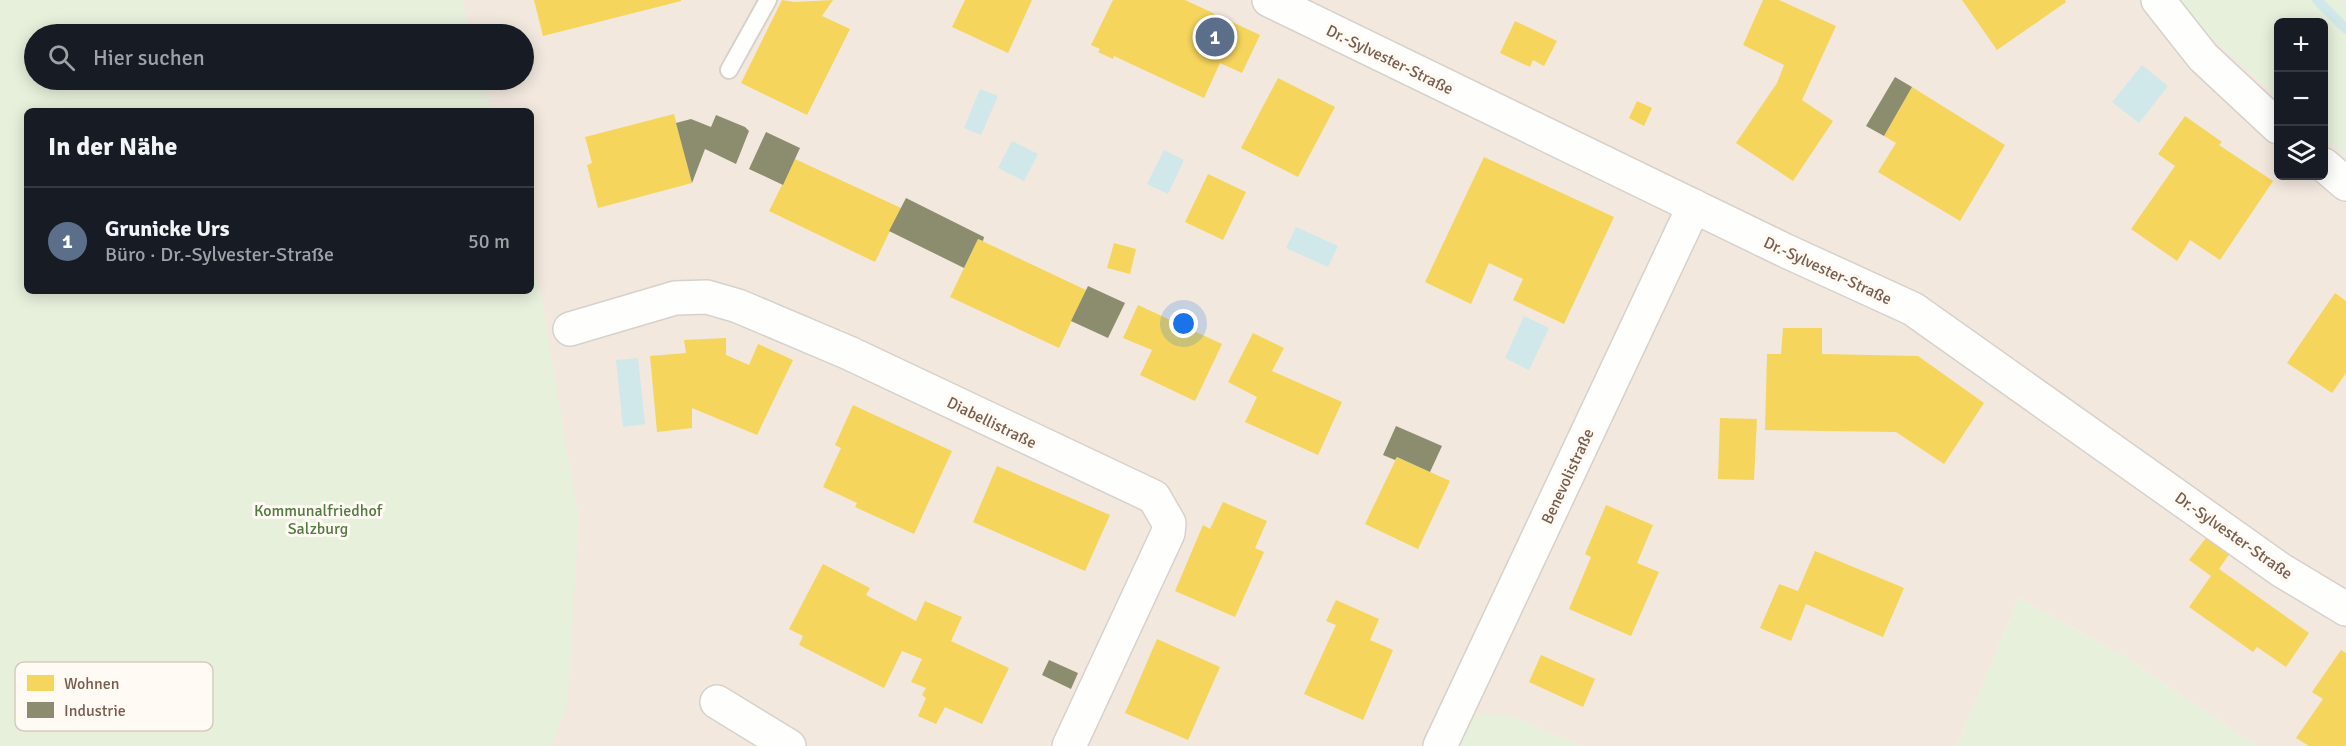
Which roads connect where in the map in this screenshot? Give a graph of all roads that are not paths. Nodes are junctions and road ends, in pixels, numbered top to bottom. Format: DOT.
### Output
graph roads {
  1 [pos="768,0"];
  2 [pos="1269,0"];
  3 [pos="2158,0"];
  4 [pos="729,70"];
  5 [pos="2277,126"];
  6 [pos="2328,168"];
  7 [pos="2346,184"];
  8 [pos="1694,206"];
  9 [pos="570,329"];
  10 [pos="2346,609"];
  11 [pos="717,702"];
  12 [pos="789,746"];
  13 [pos="1069,746"];
  14 [pos="1440,746"];
  1 -- 4 [label="lane"];
  2 -- 8 [label="street, Dr.-Sylvester-Straße"];
  3 -- 5 [label="street"];
  6 -- 7 [label="street"];
  8 -- 10 [label="street, Dr.-Sylvester-Straße"];
  8 -- 14 [label="street, Benevolistraße"];
  9 -- 13 [label="street, Diabellistraße"];
  11 -- 12 [label="street"];
}
